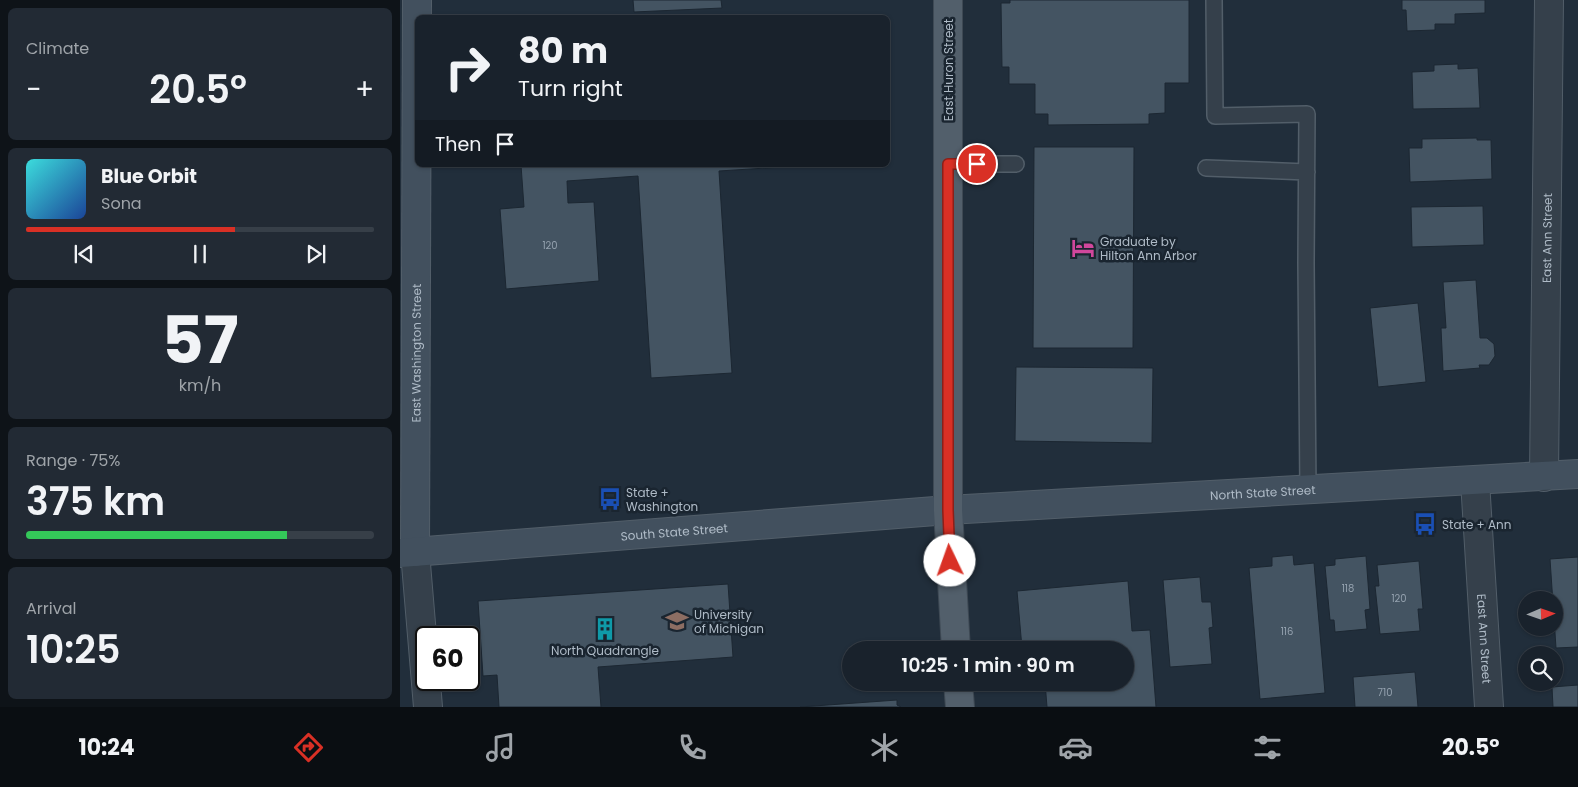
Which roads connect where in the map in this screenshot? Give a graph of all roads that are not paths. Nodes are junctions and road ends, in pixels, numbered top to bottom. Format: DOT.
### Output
graph roads {
  1 [pos="417,0"];
  2 [pos="948,0"];
  3 [pos="1214,0"];
  4 [pos="1549,0"];
  5 [pos="417,15"];
  6 [pos="415,123"];
  7 [pos="948,164"];
  8 [pos="1016,164"];
  9 [pos="1206,168"];
  10 [pos="1307,172"];
  11 [pos="1578,474"];
  12 [pos="1544,477"];
  13 [pos="1475,481"];
  14 [pos="1308,490"];
  15 [pos="948,510"];
  16 [pos="408,552"];
  17 [pos="955,641"];
  18 [pos="959,691"];
  19 [pos="428,707"];
  20 [pos="960,707"];
  21 [pos="1489,707"];
  1 -- 5 [label="street, East Washington Street"];
  2 -- 7 [label="main road, East Huron Street"];
  3 -- 10 [label="lane"];
  4 -- 12 [label="street, East Ann Street"];
  6 -- 16 [label="street, East Washington Street"];
  7 -- 8 [label="lane"];
  7 -- 15 [label="main road, East Huron Street"];
  9 -- 10 [label="lane"];
  10 -- 14 [label="lane"];
  11 -- 12 [label="street, North State Street"];
  12 -- 13 [label="street, North State Street"];
  13 -- 14 [label="street, North State Street"];
  13 -- 21 [label="street, East Ann Street"];
  14 -- 15 [label="street, North State Street"];
  15 -- 16 [label="street, South State Street"];
  15 -- 17 [label="main road, East Huron Street"];
  16 -- 19 [label="street, East Washington Street"];
  18 -- 20 [label="main road"];
}
